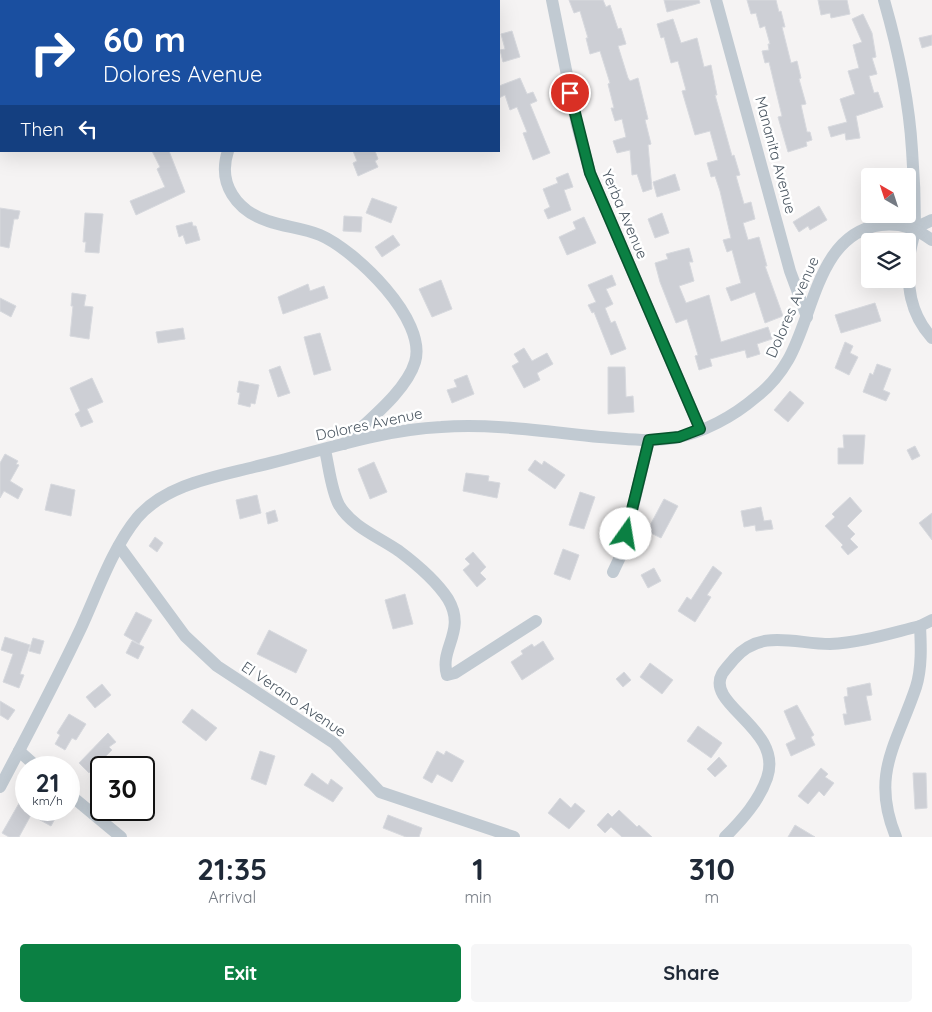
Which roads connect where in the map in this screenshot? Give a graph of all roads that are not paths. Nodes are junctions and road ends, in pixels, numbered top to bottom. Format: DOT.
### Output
graph roads {
  1 [pos="552,0"];
  2 [pos="716,0"];
  3 [pos="884,0"];
  4 [pos="228,152"];
  5 [pos="932,220"];
  6 [pos="915,228"];
  7 [pos="932,240"];
  8 [pos="807,317"];
  9 [pos="932,338"];
  10 [pos="700,429"];
  11 [pos="649,440"];
  12 [pos="344,444"];
  13 [pos="325,450"];
  14 [pos="119,546"];
  15 [pos="613,572"];
  16 [pos="932,620"];
  17 [pos="536,621"];
  18 [pos="920,626"];
  19 [pos="19,751"];
  20 [pos="25,756"];
  21 [pos="0,787"];
  22 [pos="80,803"];
  23 [pos="121,837"];
  24 [pos="514,837"];
  25 [pos="726,837"];
  26 [pos="896,837"];
  1 -- 10 [label="street, Yerba Avenue"];
  2 -- 8 [label="street, Mananita Avenue"];
  3 -- 6 [label="street"];
  4 -- 12 [label="street"];
  5 -- 6 [label="street"];
  6 -- 7 [label="street, Dolores Avenue"];
  6 -- 8 [label="street, Dolores Avenue"];
  6 -- 9 [label="street"];
  8 -- 10 [label="street, Dolores Avenue"];
  10 -- 11 [label="street, Dolores Avenue"];
  11 -- 12 [label="street, Dolores Avenue"];
  11 -- 15 [label="street"];
  12 -- 13 [label="street, Dolores Avenue"];
  13 -- 14 [label="street, Dolores Avenue"];
  13 -- 17 [label="street"];
  14 -- 19 [label="street, Dolores Avenue"];
  14 -- 24 [label="street, El Verano Avenue"];
  16 -- 18 [label="street"];
  18 -- 25 [label="street"];
  18 -- 26 [label="street"];
  19 -- 20 [label="street"];
  19 -- 21 [label="street, Dolores Avenue"];
  22 -- 23 [label="street"];
}
